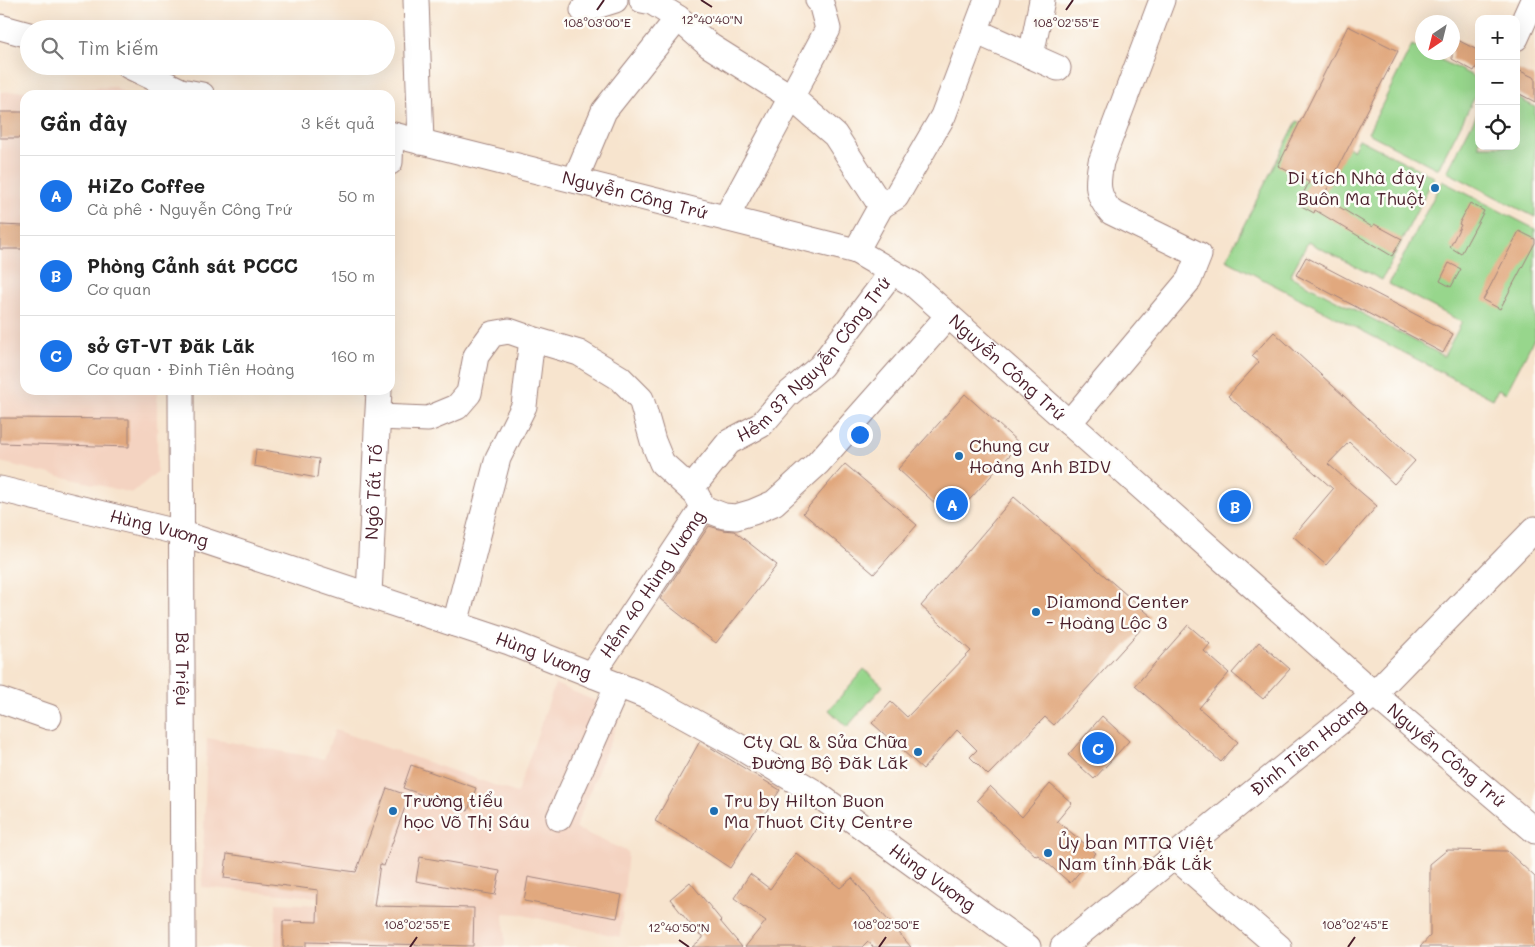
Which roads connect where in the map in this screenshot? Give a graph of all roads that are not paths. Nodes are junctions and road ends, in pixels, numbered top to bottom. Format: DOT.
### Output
graph roads {
  1 [pos="416,0"];
  2 [pos="615,0"];
  3 [pos="642,0"];
  4 [pos="987,0"];
  5 [pos="1042,0"];
  6 [pos="1162,0"];
  7 [pos="1533,0"];
  8 [pos="821,1"];
  9 [pos="583,10"];
  10 [pos="678,18"];
  11 [pos="0,27"];
  12 [pos="1520,29"];
  13 [pos="975,31"];
  14 [pos="20,33"];
  15 [pos="1031,56"];
  16 [pos="1058,68"];
  17 [pos="148,75"];
  18 [pos="180,90"];
  19 [pos="791,97"];
  20 [pos="395,135"];
  21 [pos="421,142"];
  22 [pos="575,180"];
  23 [pos="881,206"];
  24 [pos="726,218"];
  25 [pos="856,251"];
  26 [pos="892,272"];
  27 [pos="948,316"];
  28 [pos="532,339"];
  29 [pos="181,395"];
  30 [pos="379,395"];
  31 [pos="378,417"];
  32 [pos="1069,423"];
  33 [pos="0,489"];
  34 [pos="697,498"];
  35 [pos="1535,529"];
  36 [pos="181,533"];
  37 [pos="369,594"];
  38 [pos="454,624"];
  39 [pos="592,675"];
  40 [pos="618,685"];
  41 [pos="1374,694"];
  42 [pos="0,700"];
  43 [pos="48,717"];
  44 [pos="559,818"];
  45 [pos="1535,831"];
  46 [pos="1174,856"];
  47 [pos="183,947"];
  48 [pos="1028,947"];
  49 [pos="1063,947"];
  50 [pos="1279,947"];
  1 -- 21 [label="street"];
  2 -- 9 [label="street"];
  3 -- 10 [label="street"];
  4 -- 13 [label="street"];
  5 -- 15 [label="street"];
  6 -- 32 [label="street"];
  7 -- 12 [label="street"];
  8 -- 19 [label="street"];
  10 -- 19 [label="street"];
  10 -- 22 [label="street"];
  11 -- 14 [label="street"];
  13 -- 15 [label="street"];
  13 -- 23 [label="street"];
  15 -- 16 [label="street"];
  17 -- 18 [label="street"];
  19 -- 23 [label="street"];
  19 -- 24 [label="street"];
  20 -- 21 [label="street, Nguyễn Công Trứ"];
  21 -- 22 [label="street, Nguyễn Công Trứ"];
  22 -- 24 [label="street, Nguyễn Công Trứ"];
  23 -- 25 [label="street"];
  24 -- 25 [label="street, Nguyễn Công Trứ"];
  25 -- 26 [label="street, Nguyễn Công Trứ"];
  26 -- 27 [label="street, Nguyễn Công Trứ"];
  26 -- 34 [label="street, Hẻm 37 Nguyễn Công Trứ"];
  27 -- 32 [label="street, Nguyễn Công Trứ"];
  27 -- 34 [label="street"];
  28 -- 31 [label="street, Hẻm 40 Hùng Vương"];
  28 -- 34 [label="street, Hẻm 40 Hùng Vương"];
  28 -- 38 [label="street"];
  29 -- 36 [label="street, Bà Triệu"];
  30 -- 31 [label="street, Ngô Tất Tố"];
  31 -- 37 [label="street, Ngô Tất Tố"];
  32 -- 41 [label="street, Nguyễn Công Trứ"];
  33 -- 36 [label="street, Hùng Vương"];
  34 -- 39 [label="street, Hẻm 40 Hùng Vương"];
  35 -- 41 [label="street, Đinh Tiên Hoàng"];
  36 -- 37 [label="street, Hùng Vương"];
  36 -- 47 [label="street, Bà Triệu"];
  37 -- 38 [label="street, Hùng Vương"];
  38 -- 39 [label="street, Hùng Vương"];
  39 -- 40 [label="street, Hùng Vương"];
  40 -- 44 [label="street"];
  40 -- 48 [label="street, Hùng Vương"];
  41 -- 45 [label="street, Nguyễn Công Trứ"];
  41 -- 46 [label="street, Đinh Tiên Hoàng"];
  42 -- 43 [label="street"];
  46 -- 49 [label="street, Đinh Tiên Hoàng"];
  46 -- 50 [label="street"];
}
